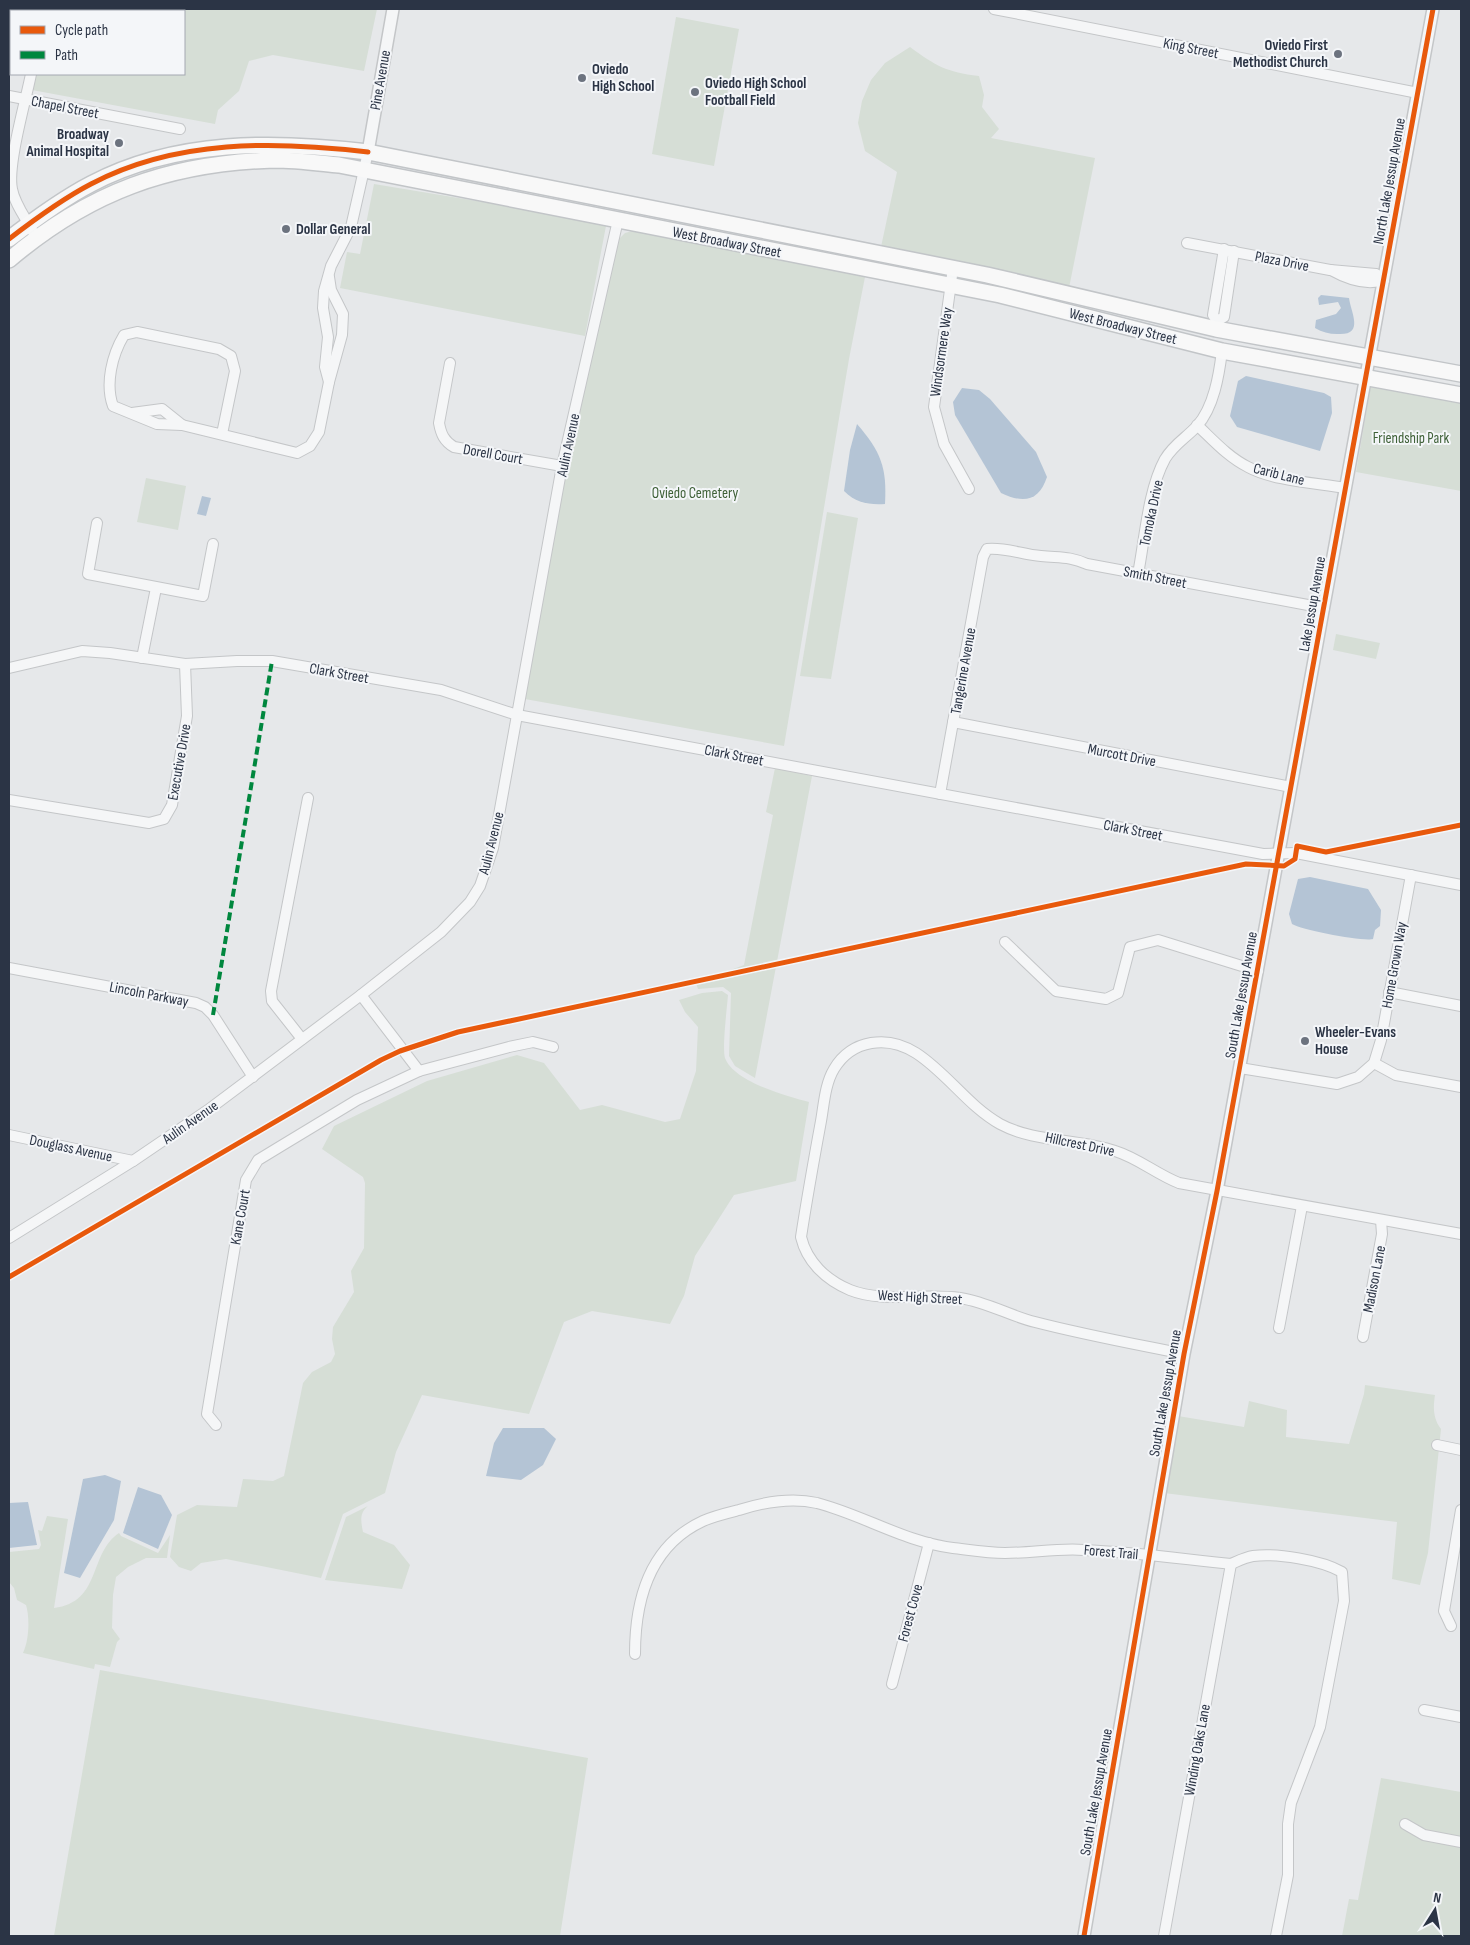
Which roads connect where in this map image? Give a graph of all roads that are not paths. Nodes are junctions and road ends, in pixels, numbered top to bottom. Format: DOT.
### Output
graph roads {
  1 [pos="393,9"];
  2 [pos="994,9"];
  3 [pos="1433,9"];
  4 [pos="31,75"];
  5 [pos="1418,93"];
  6 [pos="9,96"];
  7 [pos="26,100"];
  8 [pos="180,129"];
  9 [pos="368,152"];
  10 [pos="364,170"];
  11 [pos="581,196"];
  12 [pos="542,206"];
  13 [pos="653,210"];
  14 [pos="618,220"];
  15 [pos="29,223"];
  16 [pos="36,238"];
  17 [pos="9,239"];
  18 [pos="1187,243"];
  19 [pos="1229,250"];
  20 [pos="9,260"];
  21 [pos="953,268"];
  22 [pos="329,277"];
  23 [pos="1384,280"];
  24 [pos="950,286"];
  25 [pos="336,299"];
  26 [pos="323,302"];
  27 [pos="344,323"];
  28 [pos="328,325"];
  29 [pos="1216,325"];
  30 [pos="1222,350"];
  31 [pos="1370,358"];
  32 [pos="450,362"];
  33 [pos="1461,374"];
  34 [pos="1366,378"];
  35 [pos="329,382"];
  36 [pos="1461,395"];
  37 [pos="132,413"];
  38 [pos="182,425"];
  39 [pos="1197,425"];
  40 [pos="222,434"];
  41 [pos="562,466"];
  42 [pos="1345,488"];
  43 [pos="969,489"];
  44 [pos="97,523"];
  45 [pos="212,544"];
  46 [pos="987,549"];
  47 [pos="1138,574"];
  48 [pos="156,588"];
  49 [pos="1324,608"];
  50 [pos="142,658"];
  51 [pos="185,664"];
  52 [pos="9,668"];
  53 [pos="517,715"];
  54 [pos="954,722"];
  55 [pos="1291,787"];
  56 [pos="940,794"];
  57 [pos="308,798"];
  58 [pos="9,800"];
  59 [pos="1279,855"];
  60 [pos="1410,875"];
  61 [pos="1461,885"];
  62 [pos="1005,942"];
  63 [pos="9,968"];
  64 [pos="1258,971"];
  65 [pos="1389,992"];
  66 [pos="361,995"];
  67 [pos="1461,1006"];
  68 [pos="302,1039"];
  69 [pos="554,1047"];
  70 [pos="1374,1062"];
  71 [pos="1240,1068"];
  72 [pos="419,1071"];
  73 [pos="252,1077"];
  74 [pos="1461,1087"];
  75 [pos="9,1135"];
  76 [pos="133,1161"];
  77 [pos="811,1173"];
  78 [pos="1217,1191"];
  79 [pos="1302,1206"];
  80 [pos="1381,1220"];
  81 [pos="1461,1234"];
  82 [pos="9,1238"];
  83 [pos="1279,1328"];
  84 [pos="1363,1337"];
  85 [pos="1184,1354"];
  86 [pos="216,1425"];
  87 [pos="1437,1445"];
  88 [pos="1461,1450"];
  89 [pos="1461,1510"];
  90 [pos="1459,1535"];
  91 [pos="929,1543"];
  92 [pos="1149,1556"];
  93 [pos="1231,1564"];
  94 [pos="1451,1626"];
  95 [pos="635,1654"];
  96 [pos="892,1684"];
  97 [pos="1424,1710"];
  98 [pos="1461,1716"];
  99 [pos="1405,1824"];
  100 [pos="1461,1842"];
  101 [pos="1084,1936"];
  102 [pos="1164,1936"];
  103 [pos="1276,1936"];
  1 -- 9 [label="street, Pine Avenue"];
  2 -- 5 [label="street, King Street"];
  3 -- 5 [label="street, North Lake Jessup Avenue"];
  4 -- 7 [label="street"];
  5 -- 23 [label="street, North Lake Jessup Avenue"];
  6 -- 7 [label="street, Chapel Street"];
  7 -- 8 [label="street, Chapel Street"];
  7 -- 15 [label="street"];
  9 -- 10 [label="street"];
  9 -- 11 [label="main road, West Broadway Street"];
  9 -- 15 [label="main road, West Broadway Street"];
  10 -- 12 [label="main road, West Broadway Street"];
  10 -- 16 [label="main road, West Broadway Street"];
  10 -- 22 [label="street"];
  11 -- 12 [label="main road"];
  11 -- 13 [label="main road, West Broadway Street"];
  12 -- 14 [label="main road, West Broadway Street"];
  13 -- 14 [label="main road"];
  13 -- 21 [label="main road, West Broadway Street"];
  14 -- 24 [label="main road, West Broadway Street"];
  14 -- 41 [label="street, Aulin Avenue"];
  15 -- 16 [label="street"];
  15 -- 17 [label="main road, West Broadway Street"];
  16 -- 20 [label="main road, West Broadway Street"];
  18 -- 19 [label="street, Plaza Drive"];
  19 -- 23 [label="street, Plaza Drive"];
  19 -- 29 [label="street"];
  21 -- 24 [label="street, Windsormere Way"];
  21 -- 29 [label="main road, West Broadway Street"];
  22 -- 25 [label="street"];
  22 -- 26 [label="street"];
  23 -- 31 [label="street, North Lake Jessup Avenue"];
  24 -- 30 [label="main road, West Broadway Street"];
  24 -- 43 [label="street, Windsormere Way"];
  25 -- 26 [label="street"];
  25 -- 27 [label="street"];
  26 -- 28 [label="street"];
  27 -- 28 [label="street"];
  27 -- 35 [label="street"];
  28 -- 35 [label="street"];
  29 -- 31 [label="main road, West Broadway Street"];
  30 -- 34 [label="main road, West Broadway Street"];
  30 -- 39 [label="street, Tomoka Drive"];
  31 -- 33 [label="main road, West Broadway Street"];
  31 -- 34 [label="street, Lake Jessup Avenue"];
  32 -- 41 [label="street, Dorell Court"];
  34 -- 36 [label="main road, West Broadway Street"];
  34 -- 42 [label="street, Lake Jessup Avenue"];
  35 -- 40 [label="street"];
  37 -- 38 [label="street"];
  37 -- 38 [label="street"];
  37 -- 40 [label="street"];
  38 -- 40 [label="street"];
  39 -- 42 [label="street, Carib Lane"];
  39 -- 47 [label="street, Tomoka Drive"];
  41 -- 53 [label="street, Aulin Avenue"];
  42 -- 49 [label="street, Lake Jessup Avenue"];
  44 -- 48 [label="street"];
  45 -- 48 [label="street"];
  46 -- 47 [label="street, Smith Street"];
  46 -- 54 [label="street, Tangerine Avenue"];
  47 -- 49 [label="street, Smith Street"];
  48 -- 50 [label="street"];
  49 -- 55 [label="street, Lake Jessup Avenue"];
  50 -- 51 [label="street, Clark Street"];
  50 -- 52 [label="street, Clark Street"];
  51 -- 53 [label="street, Clark Street"];
  51 -- 58 [label="street, Executive Drive"];
  53 -- 56 [label="street, Clark Street"];
  53 -- 66 [label="street, Aulin Avenue"];
  54 -- 55 [label="street, Murcott Drive"];
  54 -- 56 [label="street, Tangerine Avenue"];
  55 -- 59 [label="street, Lake Jessup Avenue"];
  56 -- 59 [label="street, Clark Street"];
  57 -- 68 [label="street"];
  59 -- 60 [label="street, Clark Street"];
  59 -- 64 [label="street, South Lake Jessup Avenue"];
  60 -- 61 [label="street, Clark Street"];
  60 -- 65 [label="street, Home Grown Way"];
  62 -- 64 [label="street"];
  63 -- 73 [label="street, Lincoln Parkway"];
  64 -- 71 [label="street, South Lake Jessup Avenue"];
  65 -- 67 [label="street"];
  65 -- 70 [label="street, Home Grown Way"];
  66 -- 68 [label="street, Aulin Avenue"];
  66 -- 72 [label="street"];
  68 -- 73 [label="street, Aulin Avenue"];
  69 -- 72 [label="street, Kane Court"];
  70 -- 71 [label="street"];
  70 -- 74 [label="street"];
  71 -- 78 [label="street, South Lake Jessup Avenue"];
  72 -- 86 [label="street, Kane Court"];
  73 -- 76 [label="street, Aulin Avenue"];
  75 -- 76 [label="street, Douglass Avenue"];
  76 -- 82 [label="street, Aulin Avenue"];
  77 -- 78 [label="street, Hillcrest Drive"];
  77 -- 85 [label="street, West High Street"];
  78 -- 79 [label="street, Hillcrest Drive"];
  78 -- 85 [label="street, South Lake Jessup Avenue"];
  79 -- 80 [label="street, Hillcrest Drive"];
  79 -- 83 [label="street"];
  80 -- 81 [label="street, Hillcrest Drive"];
  80 -- 84 [label="street, Madison Lane"];
  85 -- 92 [label="street, South Lake Jessup Avenue"];
  87 -- 88 [label="street"];
  89 -- 90 [label="street"];
  90 -- 94 [label="street"];
  91 -- 92 [label="street, Forest Trail"];
  91 -- 95 [label="street, Forest Trail"];
  91 -- 96 [label="street, Forest Cove"];
  92 -- 93 [label="street, Forest Trail"];
  92 -- 101 [label="street, South Lake Jessup Avenue"];
  93 -- 102 [label="street, Winding Oaks Lane"];
  93 -- 103 [label="street, Forest Trail"];
  97 -- 98 [label="street"];
  99 -- 100 [label="street"];
}
